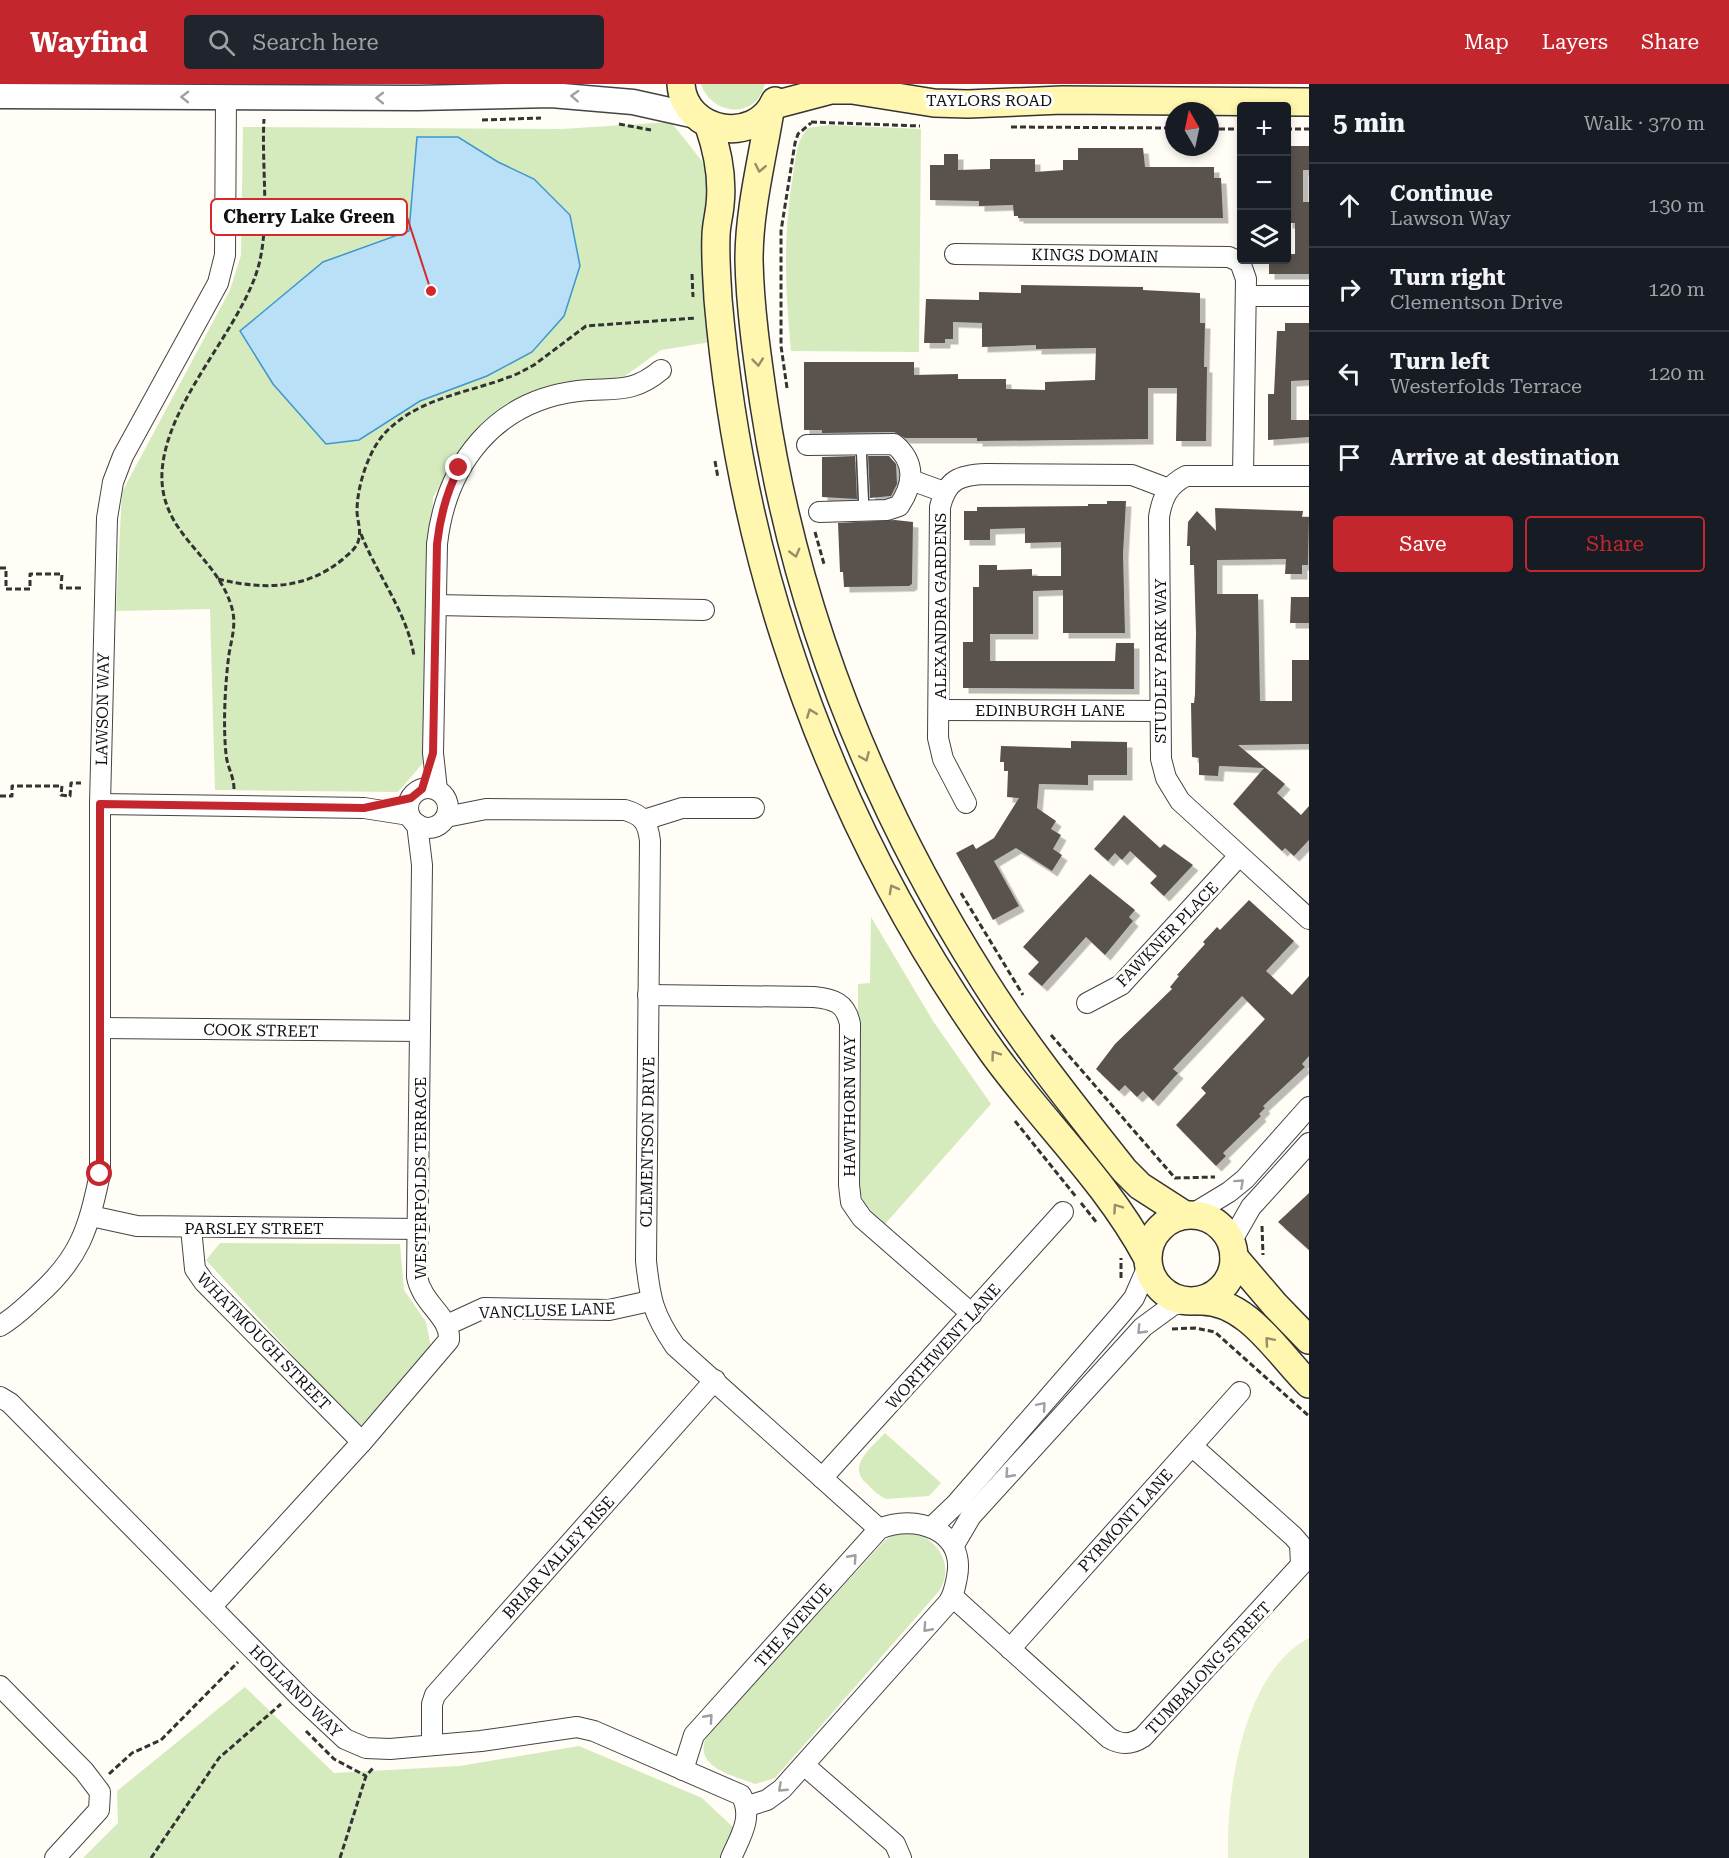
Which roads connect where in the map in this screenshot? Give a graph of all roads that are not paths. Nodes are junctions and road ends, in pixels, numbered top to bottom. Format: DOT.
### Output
graph roads {
  1 [pos="681,84"];
  2 [pos="951,84"];
  3 [pos="0,96"];
  4 [pos="775,100"];
  5 [pos="1062,100"];
  6 [pos="1309,102"];
  7 [pos="226,107"];
  8 [pos="703,121"];
  9 [pos="1237,253"];
  10 [pos="955,254"];
  11 [pos="1241,264"];
  12 [pos="1246,296"];
  13 [pos="1309,296"];
  14 [pos="661,370"];
  15 [pos="861,443"];
  16 [pos="807,445"];
  17 [pos="1243,476"];
  18 [pos="1309,476"];
  19 [pos="911,480"];
  20 [pos="1169,489"];
  21 [pos="944,492"];
  22 [pos="864,511"];
  23 [pos="816,519"];
  24 [pos="436,605"];
  25 [pos="704,610"];
  26 [pos="939,710"];
  27 [pos="1160,711"];
  28 [pos="966,803"];
  29 [pos="100,804"];
  30 [pos="427,807"];
  31 [pos="754,808"];
  32 [pos="645,820"];
  33 [pos="1239,856"];
  34 [pos="1309,919"];
  35 [pos="648,995"];
  36 [pos="1087,1003"];
  37 [pos="101,1028"];
  38 [pos="420,1031"];
  39 [pos="1309,1107"];
  40 [pos="1309,1143"];
  41 [pos="1063,1212"];
  42 [pos="1188,1215"];
  43 [pos="91,1216"];
  44 [pos="191,1228"];
  45 [pos="418,1229"];
  46 [pos="1233,1250"];
  47 [pos="1148,1262"];
  48 [pos="650,1301"];
  49 [pos="1195,1301"];
  50 [pos="972,1314"];
  51 [pos="6,1322"];
  52 [pos="447,1325"];
  53 [pos="0,1340"];
  54 [pos="1309,1340"];
  55 [pos="716,1380"];
  56 [pos="0,1384"];
  57 [pos="1309,1384"];
  58 [pos="1240,1392"];
  59 [pos="5,1400"];
  60 [pos="362,1442"];
  61 [pos="1192,1446"];
  62 [pos="822,1478"];
  63 [pos="932,1527"];
  64 [pos="879,1529"];
  65 [pos="954,1545"];
  66 [pos="953,1597"];
  67 [pos="212,1606"];
  68 [pos="1010,1649"];
  69 [pos="0,1686"];
  70 [pos="432,1745"];
  71 [pos="804,1765"];
  72 [pos="683,1770"];
  73 [pos="748,1806"];
  74 [pos="55,1858"];
  75 [pos="732,1858"];
  76 [pos="901,1858"];
  1 -- 8 [label="main road"];
  2 -- 5 [label="main road, TAYLORS ROAD"];
  7 -- 3 [label="street, one-way"];
  4 -- 5 [label="main road, TAYLORS ROAD"];
  4 -- 8 [label="main road, TAYLORS ROAD"];
  4 -- 42 [label="main road, one-way"];
  5 -- 6 [label="main road, TAYLORS ROAD"];
  8 -- 7 [label="street, one-way"];
  7 -- 29 [label="street, LAWSON WAY"];
  47 -- 8 [label="main road, one-way"];
  9 -- 10 [label="street, KINGS DOMAIN"];
  11 -- 12 [label="street, KINGS DOMAIN"];
  12 -- 13 [label="street"];
  12 -- 17 [label="street, KINGS DOMAIN"];
  14 -- 24 [label="street, WESTERFOLDS TERRACE"];
  15 -- 16 [label="street"];
  15 -- 19 [label="street"];
  15 -- 22 [label="lane"];
  17 -- 18 [label="street"];
  17 -- 20 [label="street"];
  19 -- 21 [label="street"];
  19 -- 22 [label="street"];
  20 -- 21 [label="street, ALEXANDRA GARDENS"];
  20 -- 27 [label="street, STUDLEY PARK WAY"];
  21 -- 26 [label="street, ALEXANDRA GARDENS"];
  22 -- 23 [label="street"];
  24 -- 25 [label="street"];
  24 -- 30 [label="street, WESTERFOLDS TERRACE"];
  26 -- 27 [label="street, EDINBURGH LANE"];
  26 -- 28 [label="street, ALEXANDRA GARDENS"];
  27 -- 33 [label="street, STUDLEY PARK WAY"];
  29 -- 30 [label="street"];
  29 -- 37 [label="street, LAWSON WAY"];
  30 -- 32 [label="street"];
  30 -- 38 [label="street, WESTERFOLDS TERRACE"];
  31 -- 32 [label="street"];
  32 -- 35 [label="street, CLEMENTSON DRIVE"];
  33 -- 34 [label="street, STUDLEY PARK WAY"];
  33 -- 36 [label="street, FAWKNER PLACE"];
  35 -- 48 [label="street, CLEMENTSON DRIVE"];
  35 -- 50 [label="street, HAWTHORN WAY"];
  37 -- 38 [label="street, COOK STREET"];
  37 -- 43 [label="street, LAWSON WAY"];
  38 -- 45 [label="street, WESTERFOLDS TERRACE"];
  42 -- 39 [label="street, one-way"];
  40 -- 46 [label="street"];
  41 -- 50 [label="street, WORTHWENT LANE"];
  42 -- 46 [label="main road"];
  42 -- 47 [label="main road"];
  43 -- 44 [label="street, PARSLEY STREET"];
  43 -- 51 [label="street, LAWSON WAY"];
  44 -- 45 [label="street, PARSLEY STREET"];
  44 -- 60 [label="street, WHATMOUGH STREET"];
  45 -- 52 [label="street, WESTERFOLDS TERRACE"];
  46 -- 49 [label="main road"];
  46 -- 54 [label="main road"];
  47 -- 49 [label="main road"];
  63 -- 47 [label="street, one-way"];
  48 -- 52 [label="street, VANCLUSE LANE"];
  48 -- 55 [label="street, CLEMENTSON DRIVE"];
  57 -- 49 [label="main road, one-way"];
  49 -- 65 [label="street, one-way"];
  50 -- 62 [label="street, WORTHWENT LANE"];
  51 -- 53 [label="street, LAWSON WAY"];
  52 -- 60 [label="street"];
  55 -- 62 [label="street, CLEMENTSON DRIVE"];
  55 -- 70 [label="street, BRIAR VALLEY RISE"];
  56 -- 59 [label="street, HOLLAND WAY"];
  58 -- 61 [label="street, PYRMONT LANE"];
  59 -- 67 [label="street, HOLLAND WAY"];
  60 -- 67 [label="street"];
  61 -- 68 [label="street, PYRMONT LANE"];
  61 -- 68 [label="street, TUMBALONG STREET"];
  62 -- 64 [label="street, CLEMENTSON DRIVE"];
  63 -- 64 [label="street"];
  63 -- 65 [label="street"];
  72 -- 64 [label="street, THE AVENUE, one-way"];
  65 -- 66 [label="street"];
  66 -- 68 [label="street, TUMBALONG STREET"];
  66 -- 71 [label="street, one-way"];
  67 -- 70 [label="street, HOLLAND WAY"];
  69 -- 74 [label="street"];
  70 -- 72 [label="street, HOLLAND WAY"];
  71 -- 73 [label="street, one-way"];
  71 -- 76 [label="street"];
  72 -- 73 [label="street, HOLLAND WAY"];
  73 -- 75 [label="street"];
}
